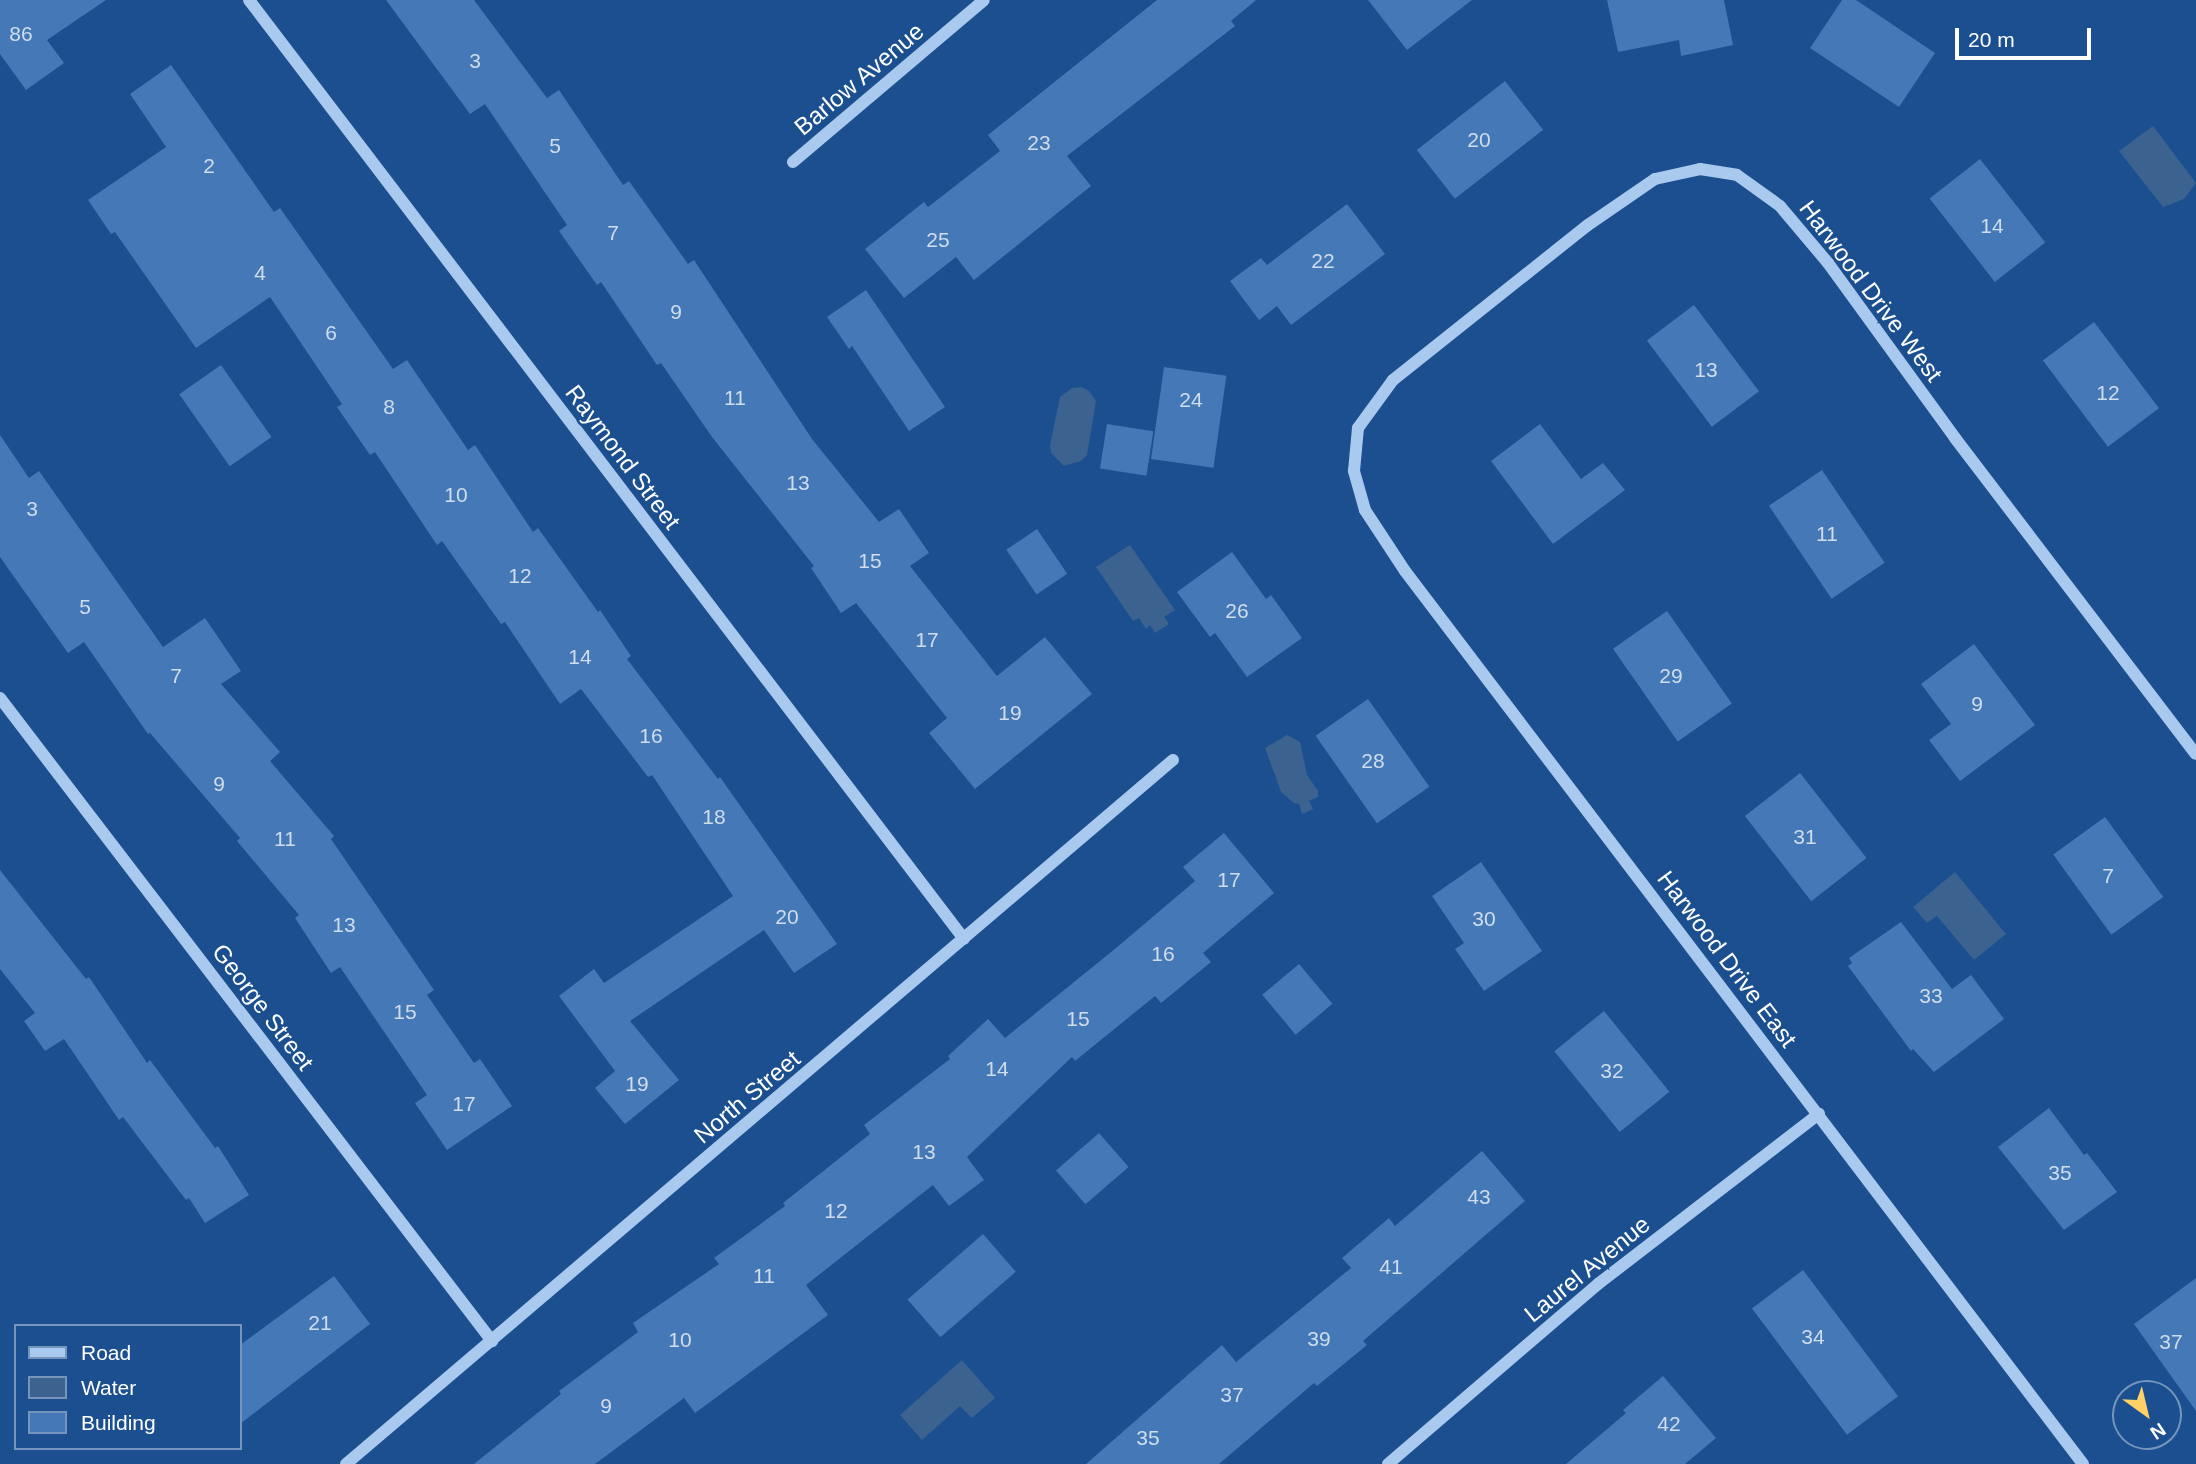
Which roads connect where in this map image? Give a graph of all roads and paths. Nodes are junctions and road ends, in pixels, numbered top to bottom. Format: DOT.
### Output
graph roads {
  1 [pos="249,0"];
  2 [pos="984,0"];
  3 [pos="793,162"];
  4 [pos="1354,471"];
  5 [pos="0,698"];
  6 [pos="2196,754"];
  7 [pos="1173,760"];
  8 [pos="964,939"];
  9 [pos="1819,1114"];
  10 [pos="492,1341"];
  11 [pos="346,1464"];
  12 [pos="1388,1464"];
  13 [pos="2084,1464"];
  1 -- 8 [label="street, Raymond Street"];
  2 -- 3 [label="street, Barlow Avenue"];
  4 -- 6 [label="street, Harwood Drive West"];
  4 -- 9 [label="street, Harwood Drive East"];
  5 -- 10 [label="street, George Street"];
  7 -- 8 [label="street, North Street"];
  8 -- 10 [label="street, North Street"];
  9 -- 12 [label="street, Laurel Avenue"];
  9 -- 13 [label="street, Harwood Drive East"];
  10 -- 11 [label="street, North Street"];
}
